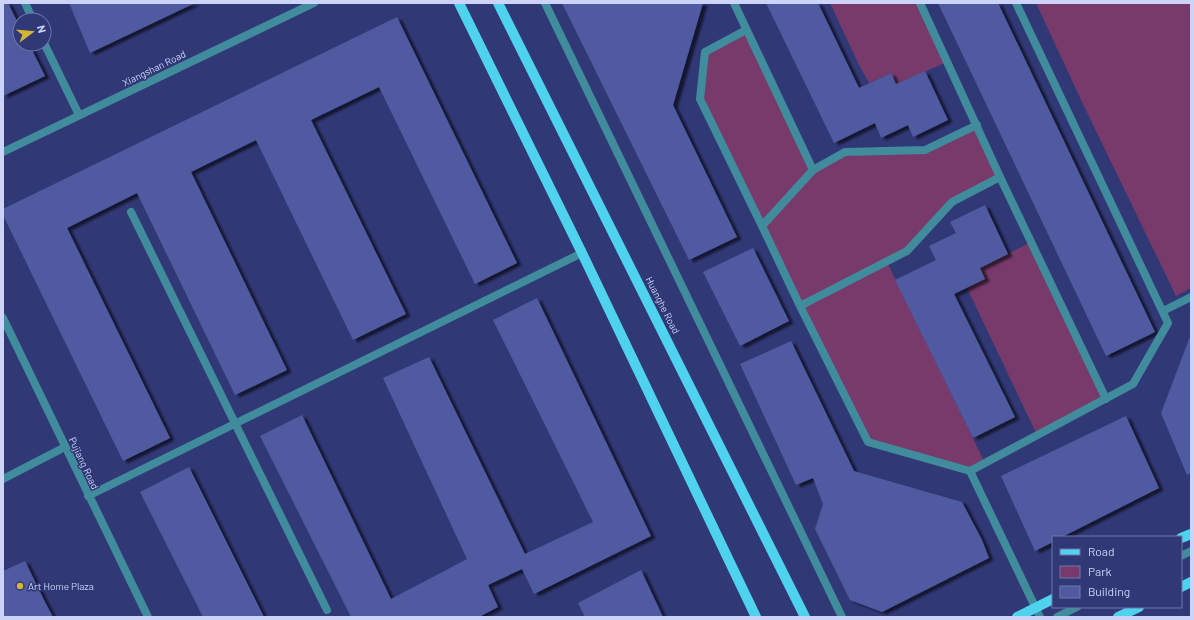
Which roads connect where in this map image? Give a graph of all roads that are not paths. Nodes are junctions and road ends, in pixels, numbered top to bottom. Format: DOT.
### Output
graph roads {
  1 [pos="314,3"];
  2 [pos="459,3"];
  3 [pos="498,3"];
  4 [pos="545,3"];
  5 [pos="734,3"];
  6 [pos="920,3"];
  7 [pos="1016,3"];
  8 [pos="746,30"];
  9 [pos="48,52"];
  10 [pos="79,116"];
  11 [pos="976,125"];
  12 [pos="3,152"];
  13 [pos="813,170"];
  14 [pos="1000,177"];
  15 [pos="131,212"];
  16 [pos="762,226"];
  17 [pos="582,253"];
  18 [pos="1191,297"];
  19 [pos="800,306"];
  20 [pos="1163,311"];
  21 [pos="3,318"];
  22 [pos="1106,399"];
  23 [pos="235,422"];
  24 [pos="65,447"];
  25 [pos="970,471"];
  26 [pos="3,479"];
  27 [pos="88,496"];
  28 [pos="1191,551"];
  29 [pos="1182,556"];
  30 [pos="1191,582"];
  31 [pos="1182,586"];
  32 [pos="1052,600"];
  33 [pos="1075,608"];
  34 [pos="1137,608"];
  35 [pos="327,610"];
  36 [pos="1038,612"];
  37 [pos="148,617"];
  38 [pos="756,617"];
  39 [pos="805,617"];
  40 [pos="842,617"];
  41 [pos="1017,617"];
  42 [pos="1057,617"];
  43 [pos="1118,617"];
  1 -- 10 [label="street, Xiangshan Road"];
  2 -- 17 [label="main road"];
  3 -- 39 [label="main road, Huanghe Road"];
  4 -- 40 [label="street"];
  5 -- 8 [label="street"];
  6 -- 11 [label="street"];
  7 -- 20 [label="street"];
  8 -- 13 [label="street"];
  8 -- 16 [label="street"];
  9 -- 10 [label="street"];
  10 -- 12 [label="street, Xiangshan Road"];
  11 -- 13 [label="street"];
  11 -- 14 [label="street"];
  13 -- 16 [label="street"];
  14 -- 19 [label="street"];
  14 -- 22 [label="street"];
  15 -- 23 [label="street"];
  16 -- 19 [label="street"];
  17 -- 23 [label="street"];
  17 -- 38 [label="main road"];
  18 -- 20 [label="street"];
  19 -- 25 [label="street"];
  20 -- 22 [label="street"];
  21 -- 24 [label="street, Pujiang Road"];
  22 -- 25 [label="street"];
  23 -- 27 [label="street"];
  23 -- 35 [label="street"];
  24 -- 26 [label="street"];
  24 -- 27 [label="street, Pujiang Road"];
  25 -- 36 [label="street"];
  27 -- 37 [label="street, Pujiang Road"];
  28 -- 29 [label="street"];
  30 -- 31 [label="main road"];
  32 -- 36 [label="main road"];
  33 -- 42 [label="street"];
  34 -- 43 [label="main road"];
  36 -- 41 [label="main road"];
}
